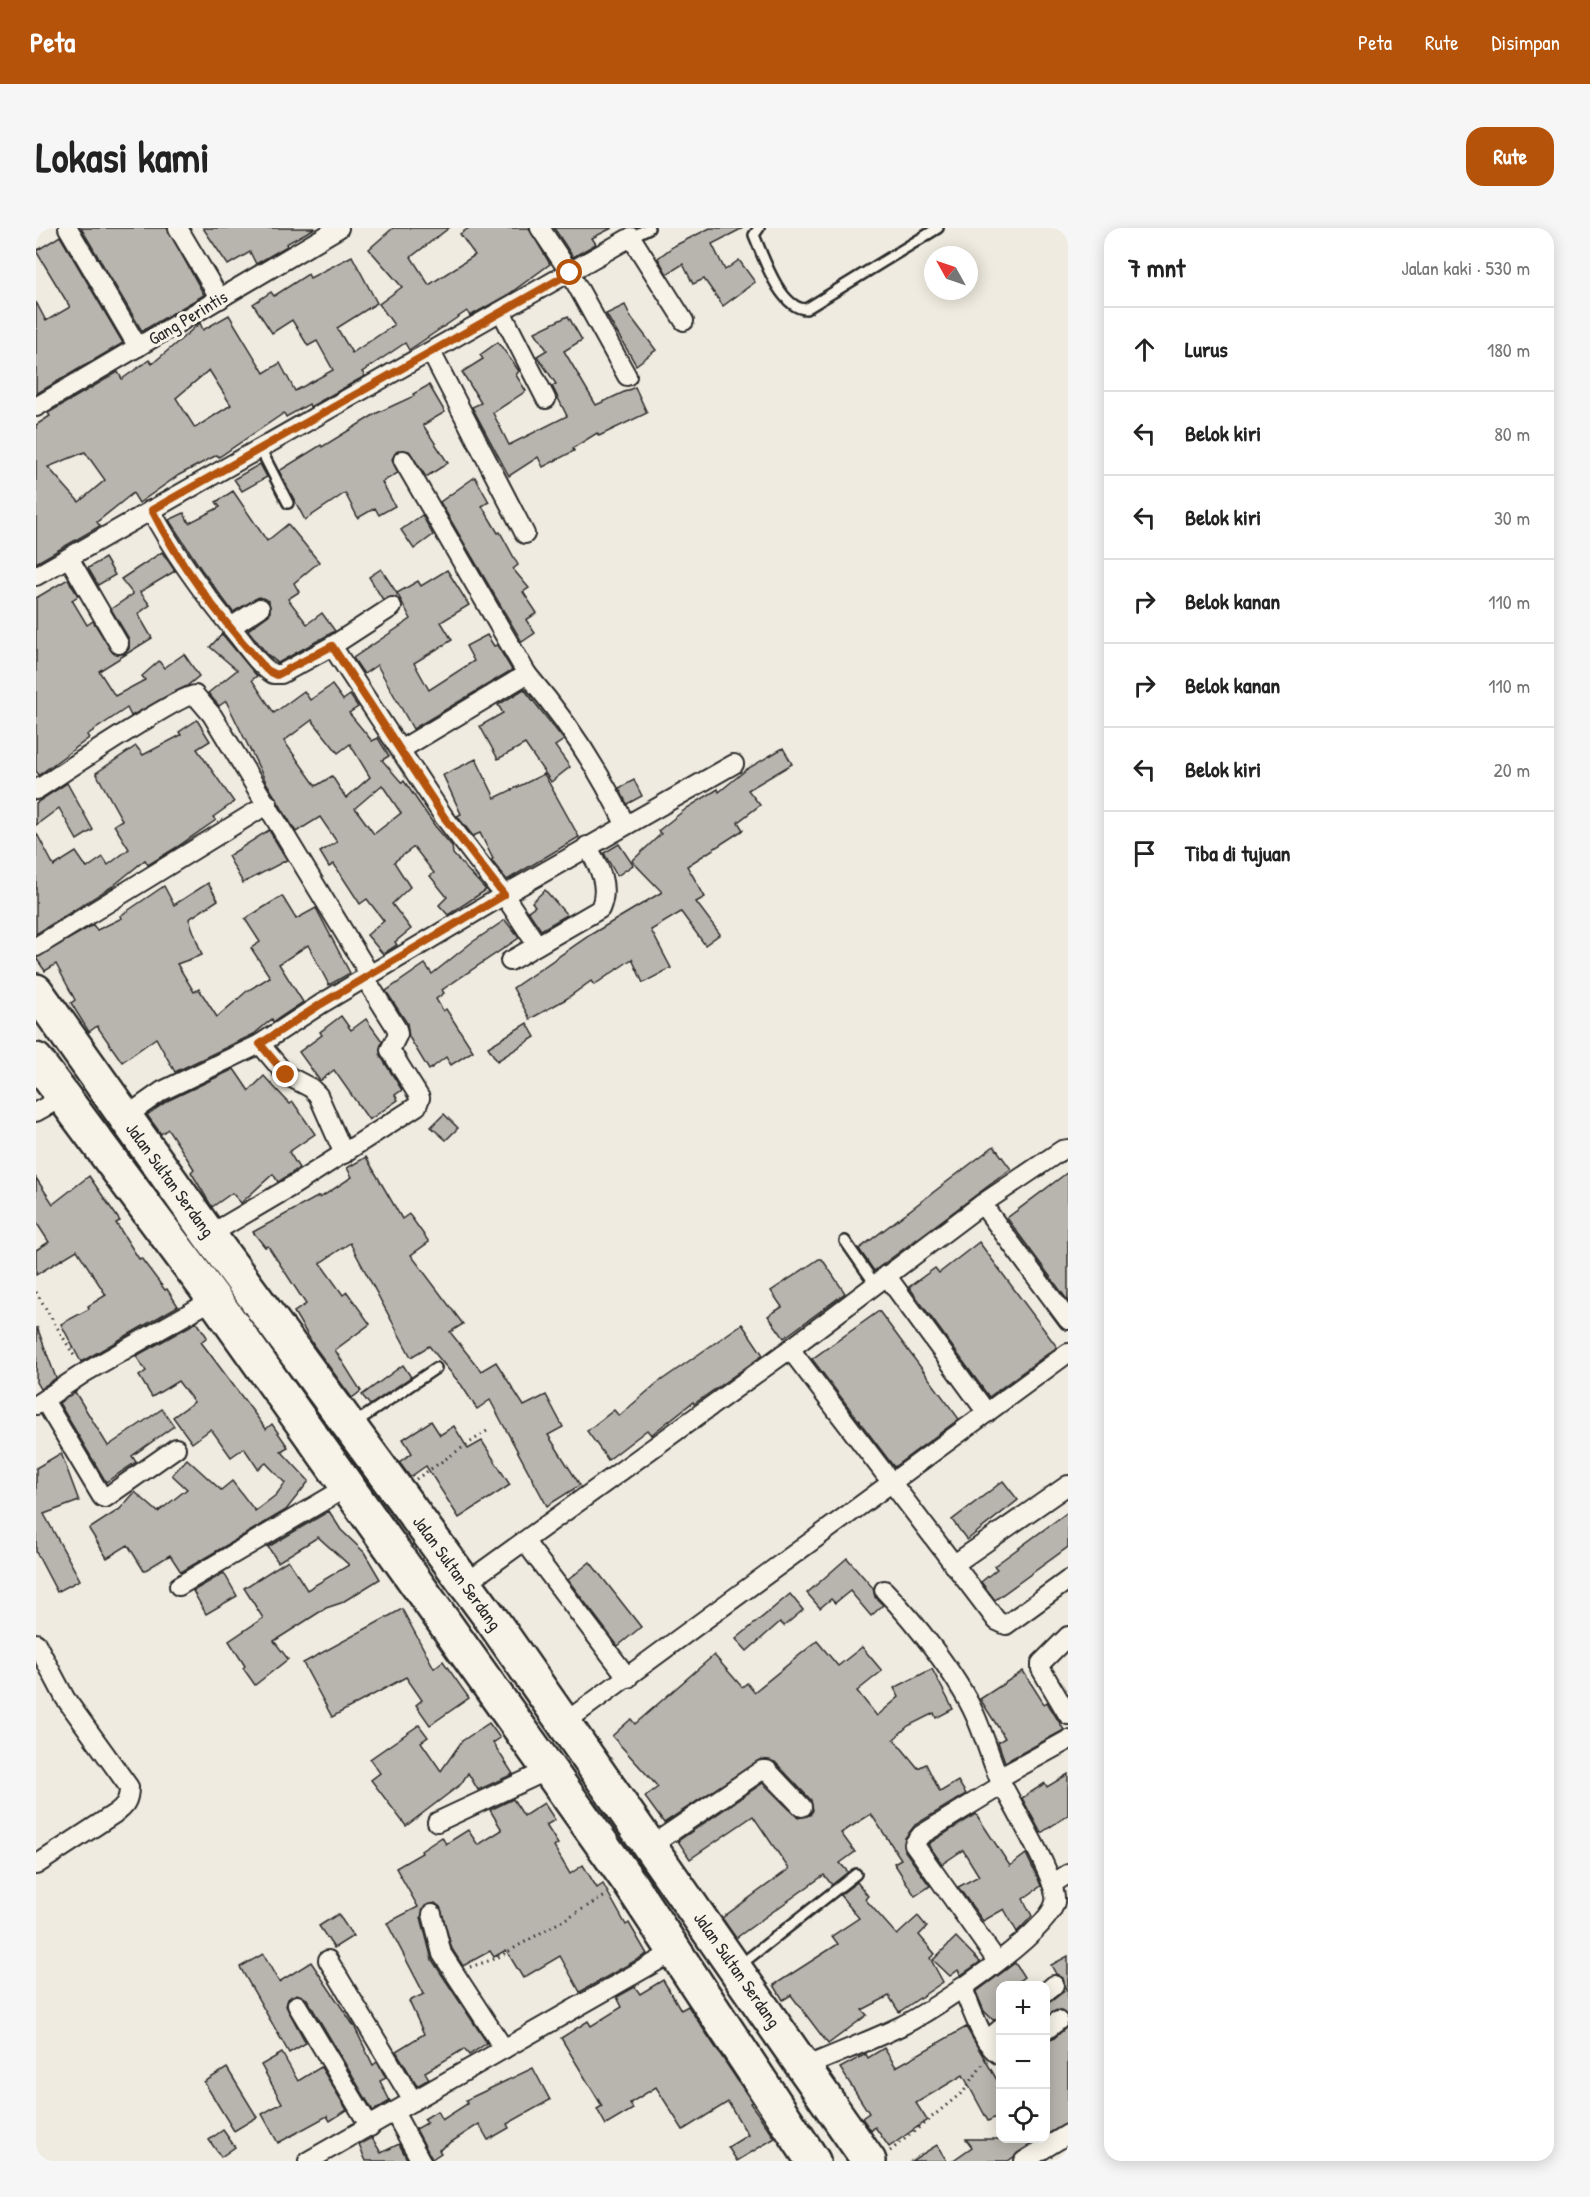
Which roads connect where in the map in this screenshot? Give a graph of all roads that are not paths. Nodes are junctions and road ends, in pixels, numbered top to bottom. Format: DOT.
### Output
graph roads {
  1 [pos="68,228"];
  2 [pos="178,228"];
  3 [pos="339,228"];
  4 [pos="540,228"];
  5 [pos="649,228"];
  6 [pos="759,228"];
  7 [pos="938,228"];
  8 [pos="318,233"];
  9 [pos="631,237"];
  10 [pos="570,273"];
  11 [pos="220,299"];
  12 [pos="502,313"];
  13 [pos="684,321"];
  14 [pos="138,347"];
  15 [pos="431,352"];
  16 [pos="627,376"];
  17 [pos="546,399"];
  18 [pos="36,407"];
  19 [pos="261,450"];
  20 [pos="403,460"];
  21 [pos="288,503"];
  22 [pos="152,510"];
  23 [pos="525,534"];
  24 [pos="69,558"];
  25 [pos="36,576"];
  26 [pos="392,607"];
  27 [pos="260,608"];
  28 [pos="231,627"];
  29 [pos="118,644"];
  30 [pos="332,646"];
  31 [pos="527,674"];
  32 [pos="400,750"];
  33 [pos="734,764"];
  34 [pos="36,790"];
  35 [pos="268,804"];
  36 [pos="625,824"];
  37 [pos="587,846"];
  38 [pos="504,895"];
  39 [pos="537,945"];
  40 [pos="36,947"];
  41 [pos="510,962"];
  42 [pos="367,977"];
  43 [pos="36,991"];
  44 [pos="260,1044"];
  45 [pos="36,1060"];
  46 [pos="50,1105"];
  47 [pos="125,1117"];
  48 [pos="1068,1149"];
  49 [pos="344,1154"];
  50 [pos="982,1204"];
  51 [pos="209,1235"];
  52 [pos="845,1241"];
  53 [pos="880,1279"];
  54 [pos="214,1299"];
  55 [pos="1068,1320"];
  56 [pos="790,1349"];
  57 [pos="1068,1353"];
  58 [pos="436,1368"];
  59 [pos="40,1403"];
  60 [pos="987,1413"];
  61 [pos="350,1426"];
  62 [pos="176,1448"];
  63 [pos="891,1483"];
  64 [pos="1068,1485"];
  65 [pos="347,1487"];
  66 [pos="525,1542"];
  67 [pos="953,1565"];
  68 [pos="1068,1580"];
  69 [pos="466,1583"];
  70 [pos="178,1586"];
  71 [pos="884,1590"];
  72 [pos="492,1620"];
  73 [pos="1068,1636"];
  74 [pos="459,1641"];
  75 [pos="36,1643"];
  76 [pos="628,1678"];
  77 [pos="1068,1715"];
  78 [pos="564,1723"];
  79 [pos="1068,1740"];
  80 [pos="548,1770"];
  81 [pos="1001,1781"];
  82 [pos="802,1807"];
  83 [pos="437,1822"];
  84 [pos="649,1847"];
  85 [pos="36,1865"];
  86 [pos="856,1874"];
  87 [pos="1060,1879"];
  88 [pos="432,1914"];
  89 [pos="675,1951"];
  90 [pos="328,1960"];
  91 [pos="997,1961"];
  92 [pos="736,1968"];
  93 [pos="962,1986"];
  94 [pos="297,2005"];
  95 [pos="995,2044"];
  96 [pos="504,2049"];
  97 [pos="805,2067"];
  98 [pos="413,2100"];
  99 [pos="394,2112"];
  100 [pos="370,2127"];
  101 [pos="1068,2134"];
  102 [pos="877,2158"];
  103 [pos="308,2161"];
  104 [pos="421,2161"];
  105 [pos="813,2161"];
  106 [pos="1024,2161"];
  1 -- 14 [label="street"];
  2 -- 11 [label="street"];
  3 -- 8 [label="street, Gang Perintis"];
  4 -- 10 [label="street"];
  5 -- 9 [label="lane"];
  6 -- 7 [label="lane"];
  8 -- 11 [label="street, Gang Perintis"];
  9 -- 10 [label="street"];
  9 -- 13 [label="street"];
  10 -- 12 [label="street"];
  10 -- 16 [label="street"];
  11 -- 14 [label="street, Gang Perintis"];
  12 -- 15 [label="street"];
  12 -- 17 [label="street"];
  14 -- 18 [label="street, Gang Perintis"];
  15 -- 19 [label="street"];
  15 -- 23 [label="street"];
  19 -- 21 [label="lane"];
  19 -- 22 [label="street"];
  20 -- 31 [label="street"];
  22 -- 24 [label="street"];
  22 -- 28 [label="street"];
  24 -- 25 [label="street"];
  24 -- 29 [label="street"];
  26 -- 30 [label="street"];
  27 -- 28 [label="street"];
  28 -- 30 [label="street"];
  30 -- 32 [label="street"];
  31 -- 32 [label="street"];
  31 -- 36 [label="street"];
  32 -- 38 [label="street"];
  33 -- 36 [label="street"];
  34 -- 35 [label="street"];
  35 -- 40 [label="street"];
  35 -- 42 [label="street"];
  36 -- 37 [label="street"];
  37 -- 38 [label="street"];
  37 -- 39 [label="street"];
  38 -- 39 [label="street"];
  38 -- 42 [label="street"];
  39 -- 41 [label="street"];
  42 -- 44 [label="street"];
  42 -- 49 [label="street"];
  43 -- 47 [label="highway, Jalan Sultan Serdang"];
  44 -- 47 [label="street"];
  44 -- 49 [label="street"];
  45 -- 46 [label="highway, Jalan Sultan Serdang"];
  46 -- 54 [label="highway, Jalan Sultan Serdang"];
  47 -- 51 [label="highway, Jalan Sultan Serdang"];
  48 -- 50 [label="street"];
  49 -- 51 [label="street"];
  50 -- 53 [label="street"];
  50 -- 55 [label="street"];
  51 -- 61 [label="highway, Jalan Sultan Serdang"];
  52 -- 53 [label="lane"];
  53 -- 56 [label="street"];
  53 -- 60 [label="street"];
  54 -- 59 [label="street"];
  54 -- 65 [label="highway, Jalan Sultan Serdang"];
  56 -- 63 [label="street"];
  56 -- 66 [label="street"];
  57 -- 60 [label="street"];
  58 -- 61 [label="lane"];
  59 -- 62 [label="street"];
  60 -- 63 [label="street"];
  61 -- 69 [label="highway, Jalan Sultan Serdang"];
  63 -- 67 [label="street"];
  63 -- 76 [label="street"];
  64 -- 67 [label="street"];
  65 -- 70 [label="street"];
  65 -- 74 [label="highway, Jalan Sultan Serdang"];
  66 -- 69 [label="street"];
  66 -- 76 [label="street"];
  67 -- 68 [label="street"];
  69 -- 72 [label="highway, Jalan Sultan Serdang"];
  71 -- 81 [label="street"];
  72 -- 74 [label="highway"];
  72 -- 78 [label="highway, Jalan Sultan Serdang"];
  73 -- 77 [label="street"];
  74 -- 80 [label="highway, Jalan Sultan Serdang"];
  75 -- 85 [label="street"];
  76 -- 78 [label="street"];
  78 -- 84 [label="highway, Jalan Sultan Serdang"];
  79 -- 81 [label="street"];
  80 -- 83 [label="street"];
  80 -- 89 [label="highway, Jalan Sultan Serdang"];
  81 -- 87 [label="street"];
  81 -- 91 [label="street"];
  82 -- 84 [label="street"];
  84 -- 92 [label="highway, Jalan Sultan Serdang"];
  86 -- 92 [label="lane"];
  87 -- 91 [label="street"];
  88 -- 96 [label="street"];
  89 -- 96 [label="street"];
  89 -- 105 [label="highway, Jalan Sultan Serdang"];
  90 -- 98 [label="street"];
  91 -- 93 [label="street"];
  92 -- 97 [label="highway, Jalan Sultan Serdang"];
  93 -- 95 [label="street"];
  93 -- 97 [label="street"];
  94 -- 100 [label="street"];
  96 -- 98 [label="street"];
  97 -- 102 [label="highway, Jalan Sultan Serdang"];
  98 -- 99 [label="street"];
  99 -- 100 [label="street"];
  99 -- 104 [label="street"];
  100 -- 103 [label="street"];
  101 -- 106 [label="street"];
}
